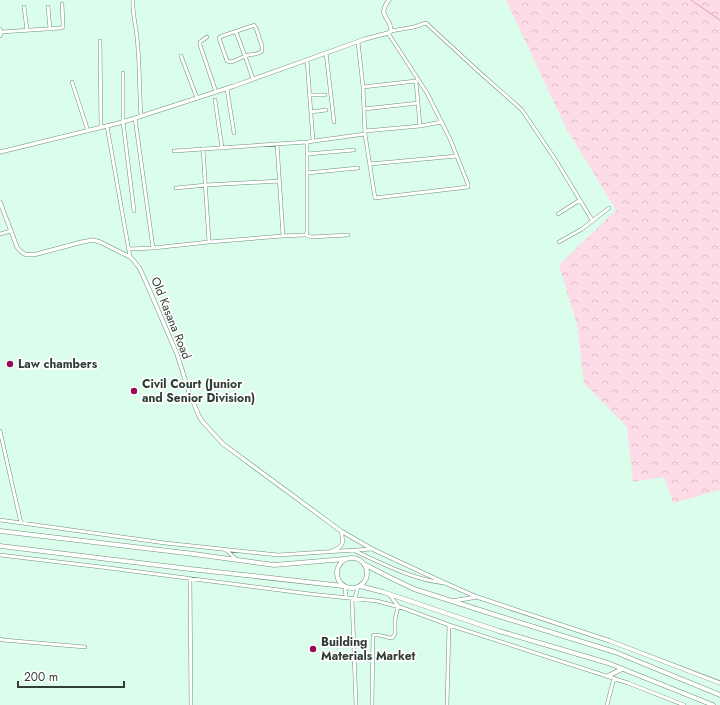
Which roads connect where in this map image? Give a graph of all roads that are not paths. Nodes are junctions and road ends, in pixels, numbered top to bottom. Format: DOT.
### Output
graph roads {
  1 [pos="133,0"];
  2 [pos="390,0"];
  3 [pos="62,4"];
  4 [pos="24,7"];
  5 [pos="48,7"];
  6 [pos="50,29"];
  7 [pos="0,30"];
  8 [pos="27,30"];
  9 [pos="236,32"];
  10 [pos="390,32"];
  11 [pos="0,36"];
  12 [pos="207,38"];
  13 [pos="100,41"];
  14 [pos="358,42"];
  15 [pos="326,54"];
  16 [pos="181,56"];
  17 [pos="245,56"];
  18 [pos="307,60"];
  19 [pos="123,72"];
  20 [pos="253,79"];
  21 [pos="417,80"];
  22 [pos="72,82"];
  23 [pos="363,87"];
  24 [pos="227,89"];
  25 [pos="216,92"];
  26 [pos="310,95"];
  27 [pos="325,95"];
  28 [pos="197,98"];
  29 [pos="215,100"];
  30 [pos="418,103"];
  31 [pos="364,109"];
  32 [pos="326,110"];
  33 [pos="311,112"];
  34 [pos="141,116"];
  35 [pos="135,118"];
  36 [pos="123,122"];
  37 [pos="334,122"];
  38 [pos="442,122"];
  39 [pos="106,126"];
  40 [pos="420,126"];
  41 [pos="101,128"];
  42 [pos="88,130"];
  43 [pos="234,132"];
  44 [pos="365,133"];
  45 [pos="313,141"];
  46 [pos="307,142"];
  47 [pos="278,144"];
  48 [pos="222,148"];
  49 [pos="203,149"];
  50 [pos="354,150"];
  51 [pos="174,151"];
  52 [pos="0,152"];
  53 [pos="307,154"];
  54 [pos="457,156"];
  55 [pos="370,164"];
  56 [pos="358,168"];
  57 [pos="307,173"];
  58 [pos="280,181"];
  59 [pos="206,185"];
  60 [pos="176,188"];
  61 [pos="580,200"];
  62 [pos="0,202"];
  63 [pos="609,208"];
  64 [pos="134,211"];
  65 [pos="558,214"];
  66 [pos="592,220"];
  67 [pos="11,231"];
  68 [pos="0,234"];
  69 [pos="306,235"];
  70 [pos="348,235"];
  71 [pos="282,236"];
  72 [pos="209,242"];
  73 [pos="560,242"];
  74 [pos="152,248"];
  75 [pos="128,249"];
  76 [pos="130,257"];
  77 [pos="0,431"];
  78 [pos="0,520"];
  79 [pos="21,523"];
  80 [pos="0,531"];
  81 [pos="341,531"];
  82 [pos="0,546"];
  83 [pos="225,549"];
  84 [pos="372,549"];
  85 [pos="355,551"];
  86 [pos="329,552"];
  87 [pos="0,555"];
  88 [pos="345,559"];
  89 [pos="237,560"];
  90 [pos="364,564"];
  91 [pos="190,578"];
  92 [pos="445,583"];
  93 [pos="344,587"];
  94 [pos="359,587"];
  95 [pos="389,594"];
  96 [pos="346,597"];
  97 [pos="477,597"];
  98 [pos="353,598"];
  99 [pos="452,601"];
  100 [pos="398,606"];
  101 [pos="449,625"];
  102 [pos="0,639"];
  103 [pos="86,647"];
  104 [pos="622,669"];
  105 [pos="608,676"];
  106 [pos="614,678"];
  107 [pos="720,684"];
  108 [pos="720,695"];
  109 [pos="192,705"];
  110 [pos="356,705"];
  111 [pos="372,705"];
  112 [pos="447,705"];
  113 [pos="607,705"];
  114 [pos="684,705"];
  115 [pos="713,705"];
  1 -- 34 [label="street"];
  2 -- 10 [label="street"];
  3 -- 6 [label="street"];
  4 -- 8 [label="street"];
  5 -- 6 [label="street"];
  6 -- 8 [label="street"];
  7 -- 8 [label="street"];
  7 -- 11 [label="street"];
  9 -- 17 [label="street"];
  9 -- 17 [label="street"];
  9 -- 17 [label="street"];
  10 -- 14 [label="street"];
  10 -- 21 [label="street"];
  10 -- 61 [label="street"];
  12 -- 25 [label="street"];
  13 -- 41 [label="street"];
  14 -- 15 [label="street"];
  14 -- 23 [label="street"];
  15 -- 18 [label="street"];
  15 -- 37 [label="street"];
  16 -- 28 [label="street"];
  17 -- 20 [label="street"];
  18 -- 20 [label="street"];
  18 -- 26 [label="street"];
  19 -- 36 [label="street"];
  20 -- 24 [label="street"];
  21 -- 23 [label="street"];
  21 -- 30 [label="street"];
  21 -- 38 [label="street"];
  22 -- 42 [label="street"];
  23 -- 31 [label="street"];
  24 -- 25 [label="street"];
  24 -- 43 [label="street"];
  25 -- 28 [label="street"];
  26 -- 27 [label="street"];
  26 -- 33 [label="street"];
  28 -- 34 [label="street"];
  29 -- 48 [label="street"];
  30 -- 31 [label="street"];
  30 -- 40 [label="street"];
  31 -- 44 [label="street"];
  32 -- 33 [label="street"];
  33 -- 45 [label="street"];
  34 -- 35 [label="street"];
  35 -- 36 [label="street"];
  35 -- 74 [label="street"];
  36 -- 39 [label="street"];
  36 -- 64 [label="street"];
  38 -- 40 [label="street"];
  38 -- 54 [label="street"];
  39 -- 41 [label="street"];
  39 -- 75 [label="street"];
  40 -- 44 [label="street"];
  41 -- 42 [label="street"];
  42 -- 52 [label="street"];
  44 -- 45 [label="street"];
  44 -- 55 [label="street"];
  45 -- 46 [label="street"];
  46 -- 47 [label="street"];
  46 -- 53 [label="street"];
  47 -- 48 [label="street"];
  47 -- 58 [label="street"];
  48 -- 49 [label="street"];
  49 -- 51 [label="street"];
  49 -- 59 [label="street"];
  50 -- 53 [label="street"];
  53 -- 57 [label="street"];
  54 -- 55 [label="street"];
  54 -- 55 [label="street"];
  56 -- 57 [label="street"];
  57 -- 69 [label="street"];
  58 -- 59 [label="street"];
  58 -- 71 [label="street"];
  59 -- 60 [label="street"];
  59 -- 72 [label="street"];
  61 -- 65 [label="street"];
  61 -- 66 [label="street"];
  62 -- 67 [label="street, Old Kasana Road"];
  63 -- 66 [label="street"];
  66 -- 73 [label="street"];
  67 -- 68 [label="street"];
  67 -- 76 [label="street, Old Kasana Road"];
  69 -- 70 [label="street"];
  69 -- 71 [label="street"];
  71 -- 72 [label="street"];
  72 -- 74 [label="street"];
  74 -- 75 [label="street"];
  75 -- 76 [label="street"];
  76 -- 81 [label="street, Old Kasana Road"];
  77 -- 79 [label="street"];
  78 -- 79 [label="street"];
  79 -- 83 [label="street"];
  80 -- 89 [label="main road"];
  81 -- 84 [label="street, Old Kasana Road"];
  81 -- 86 [label="street"];
  82 -- 93 [label="main road"];
  83 -- 86 [label="street"];
  83 -- 89 [label="street"];
  84 -- 85 [label="street"];
  84 -- 92 [label="street, Old Kasana Road"];
  85 -- 86 [label="street"];
  85 -- 92 [label="street"];
  87 -- 91 [label="street"];
  88 -- 89 [label="main road"];
  88 -- 90 [label="main road"];
  88 -- 93 [label="main road"];
  90 -- 94 [label="main road"];
  90 -- 99 [label="main road"];
  91 -- 96 [label="street"];
  91 -- 109 [label="street"];
  92 -- 97 [label="street, Old Kasana Road"];
  93 -- 94 [label="main road"];
  93 -- 96 [label="street"];
  94 -- 95 [label="main road"];
  94 -- 98 [label="street"];
  95 -- 100 [label="street"];
  95 -- 104 [label="main road"];
  96 -- 98 [label="street"];
  97 -- 99 [label="street"];
  97 -- 107 [label="street, Old Kasana Road"];
  98 -- 100 [label="street"];
  98 -- 110 [label="street"];
  99 -- 108 [label="main road"];
  100 -- 101 [label="street"];
  100 -- 111 [label="street"];
  101 -- 105 [label="street"];
  101 -- 112 [label="street"];
  102 -- 103 [label="street"];
  104 -- 105 [label="main road"];
  104 -- 115 [label="main road"];
  105 -- 106 [label="street"];
  106 -- 113 [label="street"];
  106 -- 114 [label="street"];
}
